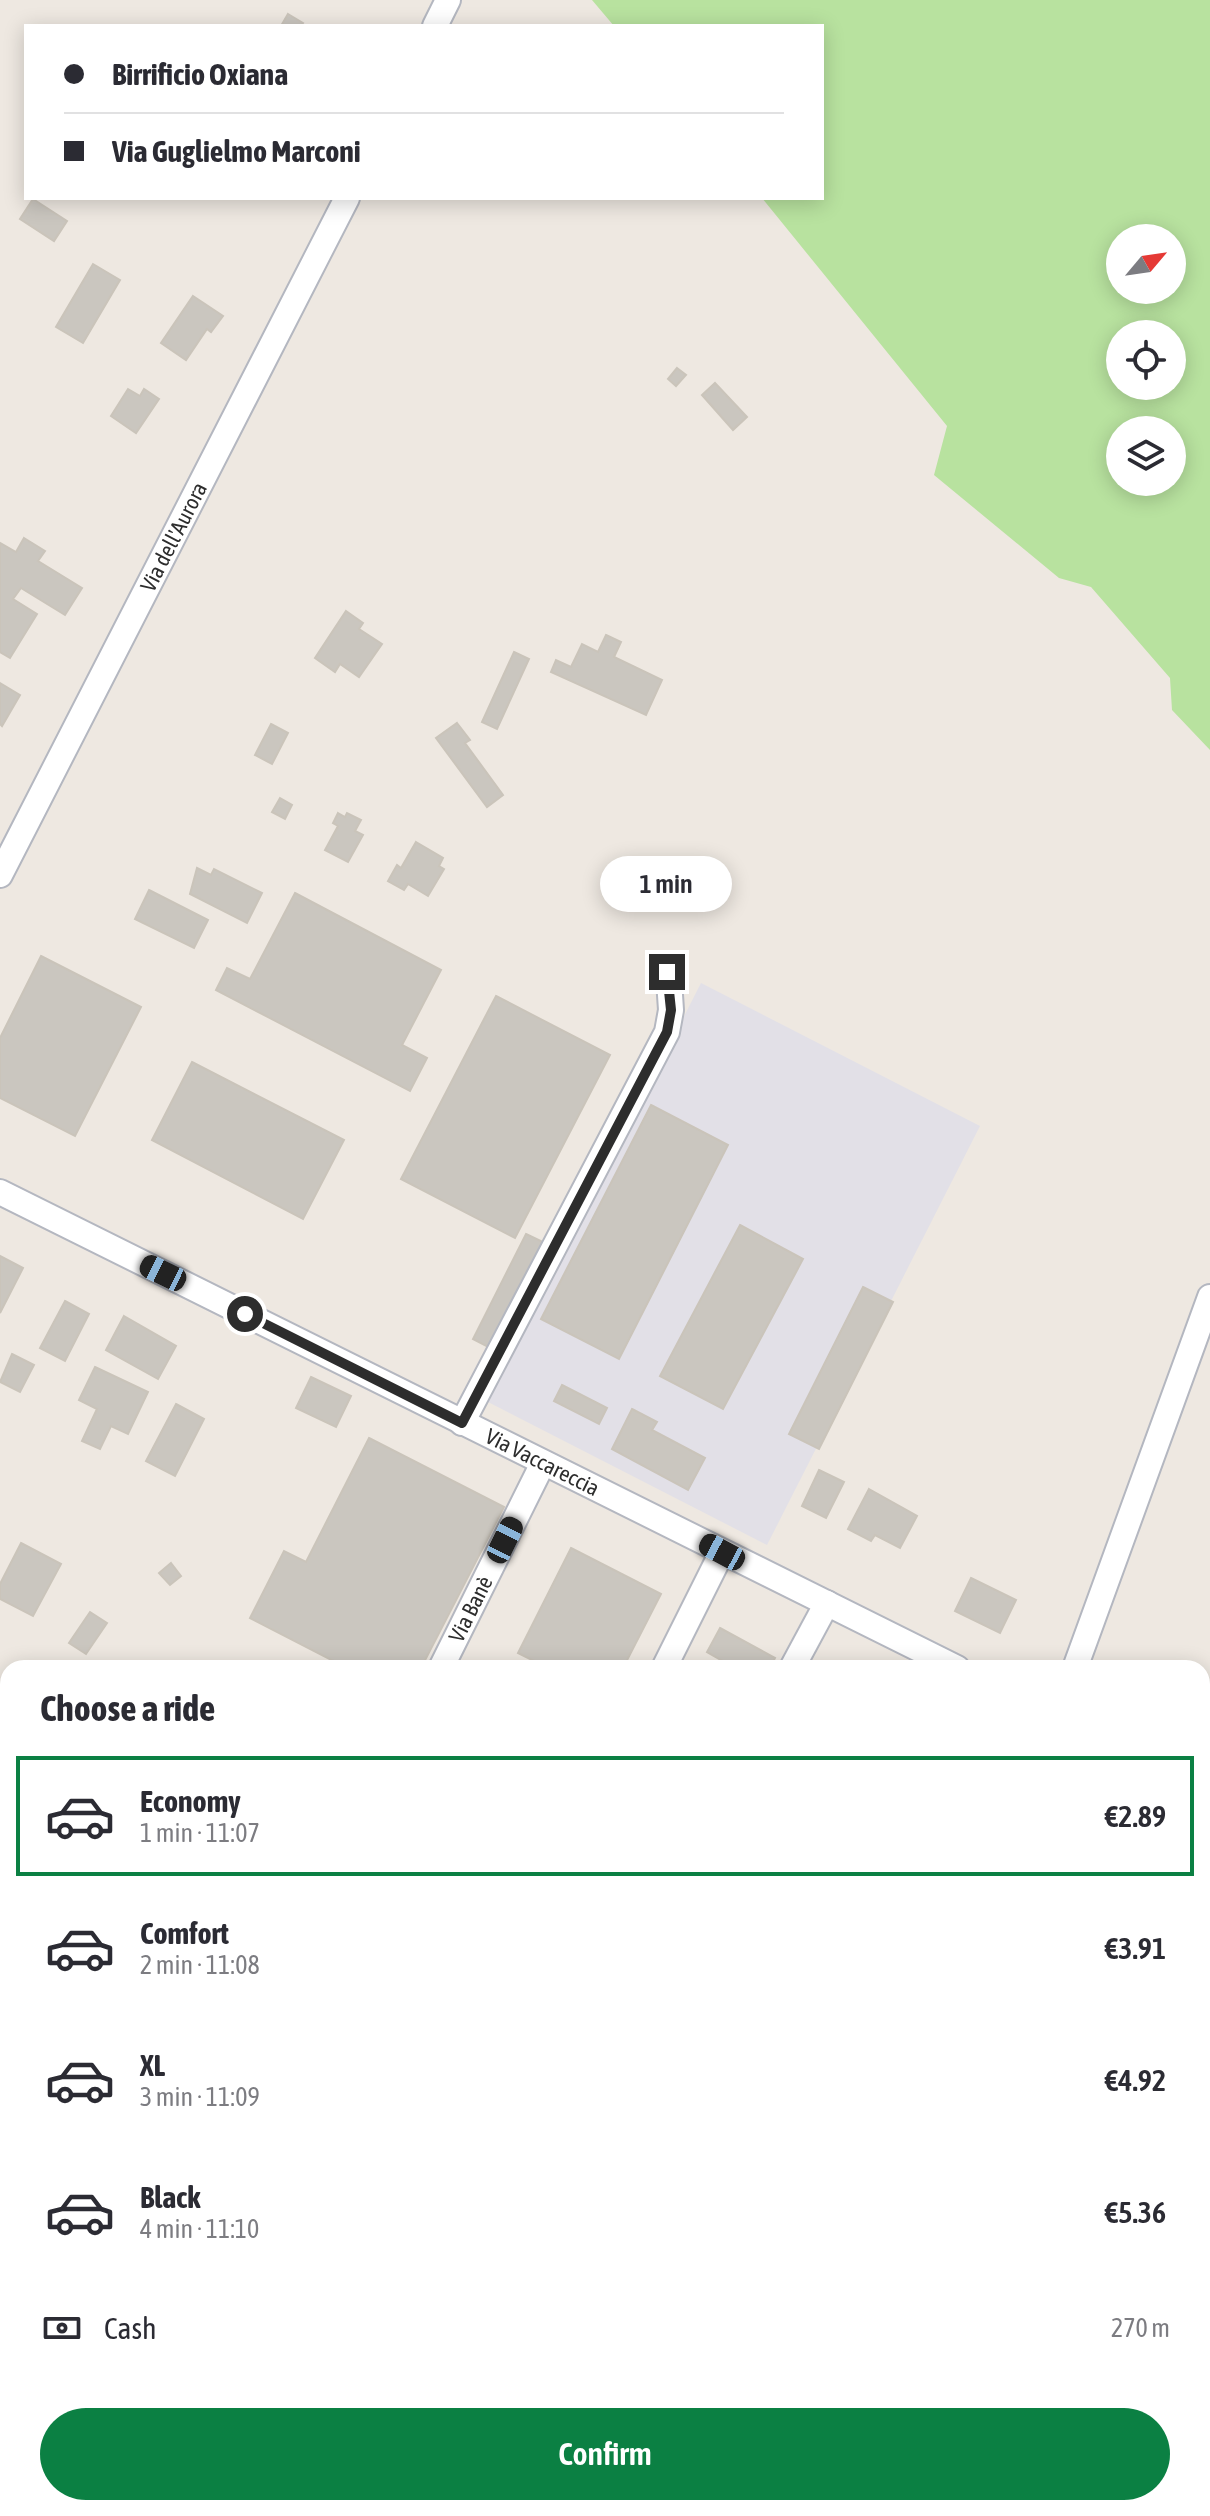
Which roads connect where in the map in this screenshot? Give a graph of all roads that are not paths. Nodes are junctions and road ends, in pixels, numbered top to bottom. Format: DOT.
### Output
graph roads {
  1 [pos="448,0"];
  2 [pos="436,24"];
  3 [pos="346,200"];
  4 [pos="0,875"];
  5 [pos="668,965"];
  6 [pos="0,1192"];
  7 [pos="1210,1297"];
  8 [pos="462,1423"];
  9 [pos="543,1463"];
  10 [pos="722,1552"];
  11 [pos="827,1603"];
  12 [pos="445,1660"];
  13 [pos="668,1660"];
  14 [pos="796,1660"];
  15 [pos="941,1660"];
  16 [pos="1078,1660"];
  1 -- 2 [label="street"];
  3 -- 4 [label="street, Via dell'Aurora"];
  5 -- 8 [label="street"];
  6 -- 8 [label="street, Via Vaccareccia"];
  7 -- 16 [label="street"];
  8 -- 9 [label="street, Via Vaccareccia"];
  9 -- 10 [label="street, Via Vaccareccia"];
  9 -- 12 [label="street, Via Banè"];
  10 -- 11 [label="street, Via Vaccareccia"];
  10 -- 13 [label="street"];
  11 -- 14 [label="street"];
  11 -- 15 [label="street, Via Vaccareccia"];
}
